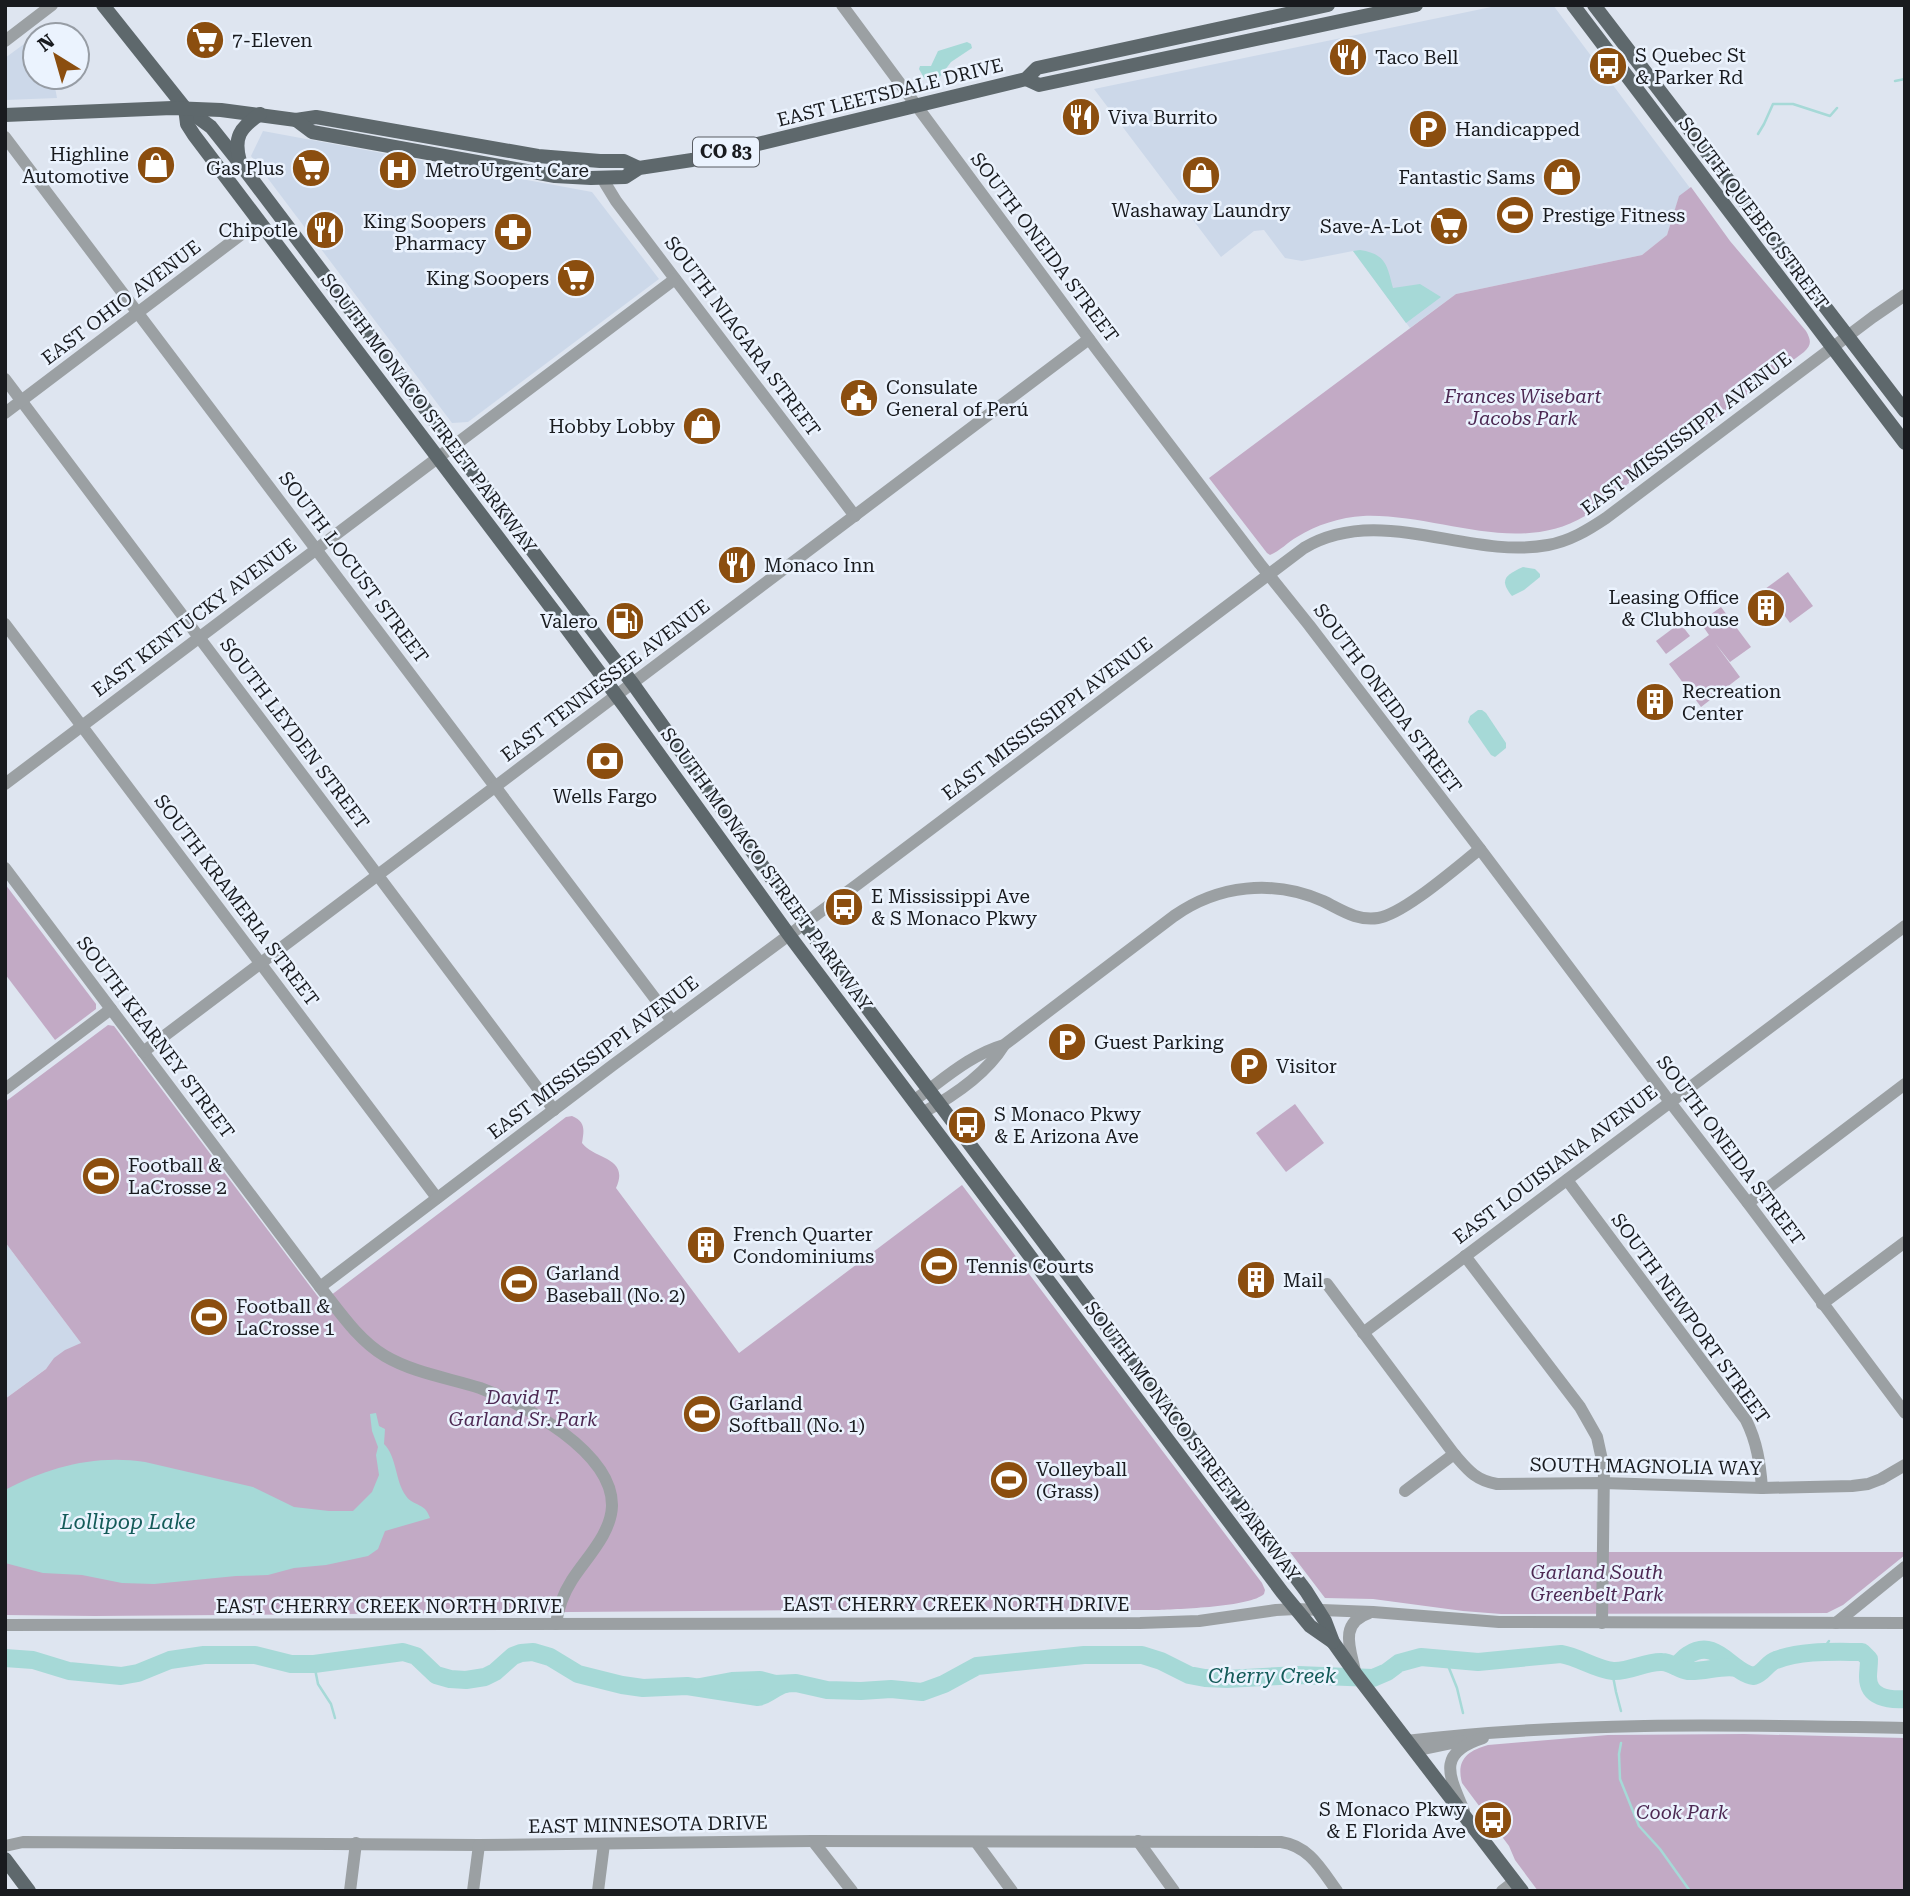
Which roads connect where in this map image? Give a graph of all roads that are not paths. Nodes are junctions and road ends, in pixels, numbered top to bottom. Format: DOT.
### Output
graph roads {
  1 [pos="52,5"];
  2 [pos="103,5"];
  3 [pos="842,5"];
  4 [pos="1328,5"];
  5 [pos="1416,5"];
  6 [pos="1573,5"];
  7 [pos="1594,5"];
  8 [pos="5,41"];
  9 [pos="1026,79"];
  10 [pos="915,105"];
  11 [pos="185,108"];
  12 [pos="260,114"];
  13 [pos="5,115"];
  14 [pos="296,120"];
  15 [pos="5,137"];
  16 [pos="242,166"];
  17 [pos="639,167"];
  18 [pos="604,178"];
  19 [pos="259,221"];
  20 [pos="675,279"];
  21 [pos="1905,295"];
  22 [pos="138,313"];
  23 [pos="1848,336"];
  24 [pos="1089,339"];
  25 [pos="1832,347"];
  26 [pos="5,379"];
  27 [pos="21,401"];
  28 [pos="1905,411"];
  29 [pos="5,413"];
  30 [pos="1905,443"];
  31 [pos="453,446"];
  32 [pos="438,457"];
  33 [pos="855,516"];
  34 [pos="316,549"];
  35 [pos="1269,575"];
  36 [pos="5,624"];
  37 [pos="199,637"];
  38 [pos="632,684"];
  39 [pos="617,695"];
  40 [pos="82,726"];
  41 [pos="5,784"];
  42 [pos="495,786"];
  43 [pos="1480,849"];
  44 [pos="5,868"];
  45 [pos="378,874"];
  46 [pos="804,925"];
  47 [pos="1905,926"];
  48 [pos="789,936"];
  49 [pos="260,963"];
  50 [pos="111,1009"];
  51 [pos="672,1021"];
  52 [pos="1004,1045"];
  53 [pos="143,1052"];
  54 [pos="7,1084"];
  55 [pos="1905,1084"];
  56 [pos="929,1090"];
  57 [pos="913,1101"];
  58 [pos="1670,1102"];
  59 [pos="939,1104"];
  60 [pos="554,1110"];
  61 [pos="922,1113"];
  62 [pos="1567,1180"];
  63 [pos="437,1198"];
  64 [pos="1748,1203"];
  65 [pos="1905,1241"];
  66 [pos="1465,1256"];
  67 [pos="1327,1284"];
  68 [pos="320,1287"];
  69 [pos="1822,1304"];
  70 [pos="1363,1333"];
  71 [pos="1905,1413"];
  72 [pos="1454,1454"];
  73 [pos="1905,1465"];
  74 [pos="1604,1483"];
  75 [pos="1762,1488"];
  76 [pos="1405,1491"];
  77 [pos="1905,1567"];
  78 [pos="1296,1609"];
  79 [pos="1319,1610"];
  80 [pos="1373,1612"];
  81 [pos="1602,1623"];
  82 [pos="1836,1623"];
  83 [pos="1905,1623"];
  84 [pos="5,1625"];
  85 [pos="556,1625"];
  86 [pos="1333,1642"];
  87 [pos="1355,1673"];
  88 [pos="1905,1728"];
  89 [pos="1500,1733"];
  90 [pos="1410,1746"];
  91 [pos="1470,1823"];
  92 [pos="813,1841"];
  93 [pos="1138,1841"];
  94 [pos="976,1842"];
  95 [pos="356,1843"];
  96 [pos="479,1844"];
  97 [pos="604,1844"];
  98 [pos="5,1846"];
  99 [pos="5,1859"];
  100 [pos="1518,1886"];
  101 [pos="29,1891"];
  102 [pos="350,1891"];
  103 [pos="473,1891"];
  104 [pos="598,1891"];
  105 [pos="852,1891"];
  106 [pos="1012,1891"];
  107 [pos="1174,1891"];
  108 [pos="1337,1891"];
  109 [pos="1502,1891"];
  1 -- 8 [label="street"];
  2 -- 11 [label="main road, SOUTH MONACO STREET PARKWAY"];
  3 -- 10 [label="street, SOUTH ONEIDA STREET"];
  4 -- 9 [label="main road, EAST LEETSDALE DRIVE / CO 83"];
  5 -- 9 [label="main road, EAST LEETSDALE DRIVE / CO 83"];
  6 -- 25 [label="main road, SOUTH QUEBEC STREET"];
  7 -- 23 [label="main road, SOUTH QUEBEC STREET"];
  9 -- 10 [label="main road, EAST LEETSDALE DRIVE / CO 83"];
  10 -- 17 [label="main road, EAST LEETSDALE DRIVE / CO 83"];
  10 -- 24 [label="street, SOUTH ONEIDA STREET"];
  11 -- 12 [label="main road, EAST LEETSDALE DRIVE / CO 83"];
  11 -- 13 [label="main road, EAST LEETSDALE DRIVE / CO 83"];
  11 -- 16 [label="main road, SOUTH MONACO STREET PARKWAY"];
  11 -- 19 [label="main road, SOUTH MONACO STREET PARKWAY"];
  12 -- 14 [label="main road, EAST LEETSDALE DRIVE / CO 83"];
  12 -- 16 [label="main road"];
  14 -- 17 [label="main road, EAST LEETSDALE DRIVE / CO 83"];
  14 -- 18 [label="main road, EAST LEETSDALE DRIVE / CO 83"];
  15 -- 22 [label="street, SOUTH LOCUST STREET"];
  16 -- 31 [label="main road, SOUTH MONACO STREET PARKWAY"];
  17 -- 18 [label="main road, EAST LEETSDALE DRIVE / CO 83"];
  18 -- 20 [label="street, SOUTH NIAGARA STREET"];
  19 -- 22 [label="street, EAST OHIO AVENUE"];
  19 -- 32 [label="main road, SOUTH MONACO STREET PARKWAY"];
  20 -- 31 [label="street, EAST KENTUCKY AVENUE"];
  20 -- 33 [label="street, SOUTH NIAGARA STREET"];
  21 -- 23 [label="street, EAST MISSISSIPPI AVENUE"];
  22 -- 27 [label="street, EAST OHIO AVENUE"];
  22 -- 34 [label="street, SOUTH LOCUST STREET"];
  23 -- 25 [label="street, EAST MISSISSIPPI AVENUE"];
  23 -- 28 [label="main road, SOUTH QUEBEC STREET"];
  24 -- 33 [label="street, EAST TENNESSEE AVENUE"];
  24 -- 35 [label="street, SOUTH ONEIDA STREET"];
  25 -- 30 [label="main road, SOUTH QUEBEC STREET"];
  25 -- 35 [label="street, EAST MISSISSIPPI AVENUE"];
  26 -- 27 [label="street, SOUTH LEYDEN STREET"];
  27 -- 29 [label="street, EAST OHIO AVENUE"];
  27 -- 37 [label="street, SOUTH LEYDEN STREET"];
  31 -- 32 [label="street, EAST KENTUCKY AVENUE"];
  31 -- 38 [label="main road, SOUTH MONACO STREET PARKWAY"];
  32 -- 34 [label="street, EAST KENTUCKY AVENUE"];
  32 -- 39 [label="main road, SOUTH MONACO STREET PARKWAY"];
  33 -- 38 [label="street, EAST TENNESSEE AVENUE"];
  34 -- 37 [label="street, EAST KENTUCKY AVENUE"];
  34 -- 42 [label="street, SOUTH LOCUST STREET"];
  35 -- 43 [label="street, SOUTH ONEIDA STREET"];
  35 -- 46 [label="street, EAST MISSISSIPPI AVENUE"];
  36 -- 40 [label="street, SOUTH KRAMERIA STREET"];
  37 -- 40 [label="street, EAST KENTUCKY AVENUE"];
  37 -- 45 [label="street, SOUTH LEYDEN STREET"];
  38 -- 39 [label="street, EAST TENNESSEE AVENUE"];
  38 -- 46 [label="main road, SOUTH MONACO STREET PARKWAY"];
  39 -- 42 [label="street, EAST TENNESSEE AVENUE"];
  39 -- 48 [label="main road, SOUTH MONACO STREET PARKWAY"];
  40 -- 41 [label="street, EAST KENTUCKY AVENUE"];
  40 -- 49 [label="street, SOUTH KRAMERIA STREET"];
  42 -- 45 [label="street, EAST TENNESSEE AVENUE"];
  42 -- 51 [label="street, SOUTH LOCUST STREET"];
  43 -- 52 [label="street"];
  43 -- 58 [label="street, SOUTH ONEIDA STREET"];
  44 -- 50 [label="street, SOUTH KEARNEY STREET"];
  45 -- 49 [label="street, EAST TENNESSEE AVENUE"];
  45 -- 60 [label="street, SOUTH LEYDEN STREET"];
  46 -- 48 [label="street, EAST MISSISSIPPI AVENUE"];
  46 -- 56 [label="main road, SOUTH MONACO STREET PARKWAY"];
  47 -- 58 [label="street, EAST LOUISIANA AVENUE"];
  48 -- 51 [label="street, EAST MISSISSIPPI AVENUE"];
  48 -- 57 [label="main road, SOUTH MONACO STREET PARKWAY"];
  49 -- 53 [label="street, EAST TENNESSEE AVENUE"];
  49 -- 63 [label="street, SOUTH KRAMERIA STREET"];
  50 -- 53 [label="street, SOUTH KEARNEY STREET"];
  50 -- 54 [label="street"];
  51 -- 60 [label="street, EAST MISSISSIPPI AVENUE"];
  52 -- 56 [label="street"];
  52 -- 59 [label="street"];
  53 -- 68 [label="street, SOUTH KEARNEY STREET"];
  55 -- 64 [label="street"];
  56 -- 57 [label="street"];
  56 -- 59 [label="main road, SOUTH MONACO STREET PARKWAY"];
  57 -- 61 [label="main road, SOUTH MONACO STREET PARKWAY"];
  58 -- 62 [label="street, EAST LOUISIANA AVENUE"];
  58 -- 64 [label="street, SOUTH ONEIDA STREET"];
  59 -- 61 [label="street"];
  59 -- 79 [label="main road, SOUTH MONACO STREET PARKWAY"];
  60 -- 63 [label="street, EAST MISSISSIPPI AVENUE"];
  61 -- 78 [label="main road, SOUTH MONACO STREET PARKWAY"];
  62 -- 66 [label="street, EAST LOUISIANA AVENUE"];
  62 -- 75 [label="street, SOUTH NEWPORT STREET"];
  63 -- 68 [label="street, EAST MISSISSIPPI AVENUE"];
  64 -- 69 [label="street, SOUTH ONEIDA STREET"];
  65 -- 69 [label="street"];
  66 -- 70 [label="street, EAST LOUISIANA AVENUE"];
  66 -- 74 [label="street"];
  67 -- 70 [label="street, SOUTH MAGNOLIA WAY"];
  68 -- 85 [label="street, SOUTH KEARNEY STREET"];
  69 -- 71 [label="street, SOUTH ONEIDA STREET"];
  70 -- 72 [label="street, SOUTH MAGNOLIA WAY"];
  72 -- 74 [label="street, SOUTH MAGNOLIA WAY"];
  72 -- 76 [label="street"];
  73 -- 75 [label="street, SOUTH MAGNOLIA WAY"];
  74 -- 75 [label="street, SOUTH MAGNOLIA WAY"];
  74 -- 81 [label="street"];
  77 -- 82 [label="street"];
  78 -- 79 [label="street, EAST CHERRY CREEK NORTH DRIVE"];
  78 -- 85 [label="street, EAST CHERRY CREEK NORTH DRIVE"];
  78 -- 86 [label="main road, SOUTH MONACO STREET PARKWAY"];
  79 -- 80 [label="street, EAST CHERRY CREEK NORTH DRIVE"];
  79 -- 86 [label="main road, SOUTH MONACO STREET PARKWAY"];
  80 -- 81 [label="street, EAST CHERRY CREEK NORTH DRIVE"];
  80 -- 87 [label="street"];
  81 -- 82 [label="street, EAST CHERRY CREEK NORTH DRIVE"];
  82 -- 83 [label="street, EAST CHERRY CREEK NORTH DRIVE"];
  84 -- 85 [label="street, EAST CHERRY CREEK NORTH DRIVE"];
  86 -- 87 [label="main road, SOUTH MONACO STREET PARKWAY"];
  87 -- 90 [label="main road, SOUTH MONACO STREET PARKWAY"];
  88 -- 89 [label="street"];
  89 -- 90 [label="street"];
  89 -- 91 [label="street"];
  90 -- 91 [label="main road, SOUTH MONACO STREET PARKWAY"];
  91 -- 100 [label="main road, SOUTH MONACO STREET PARKWAY"];
  92 -- 94 [label="street, EAST MINNESOTA DRIVE"];
  92 -- 97 [label="street, EAST MINNESOTA DRIVE"];
  92 -- 105 [label="street"];
  93 -- 94 [label="street, EAST MINNESOTA DRIVE"];
  93 -- 107 [label="street"];
  93 -- 108 [label="street, EAST MINNESOTA DRIVE"];
  94 -- 106 [label="street"];
  95 -- 96 [label="street, EAST MINNESOTA DRIVE"];
  95 -- 98 [label="street, EAST MINNESOTA DRIVE"];
  95 -- 102 [label="street"];
  96 -- 97 [label="street, EAST MINNESOTA DRIVE"];
  96 -- 103 [label="street"];
  97 -- 104 [label="street"];
  99 -- 101 [label="main road"];
  100 -- 109 [label="street"];
}
